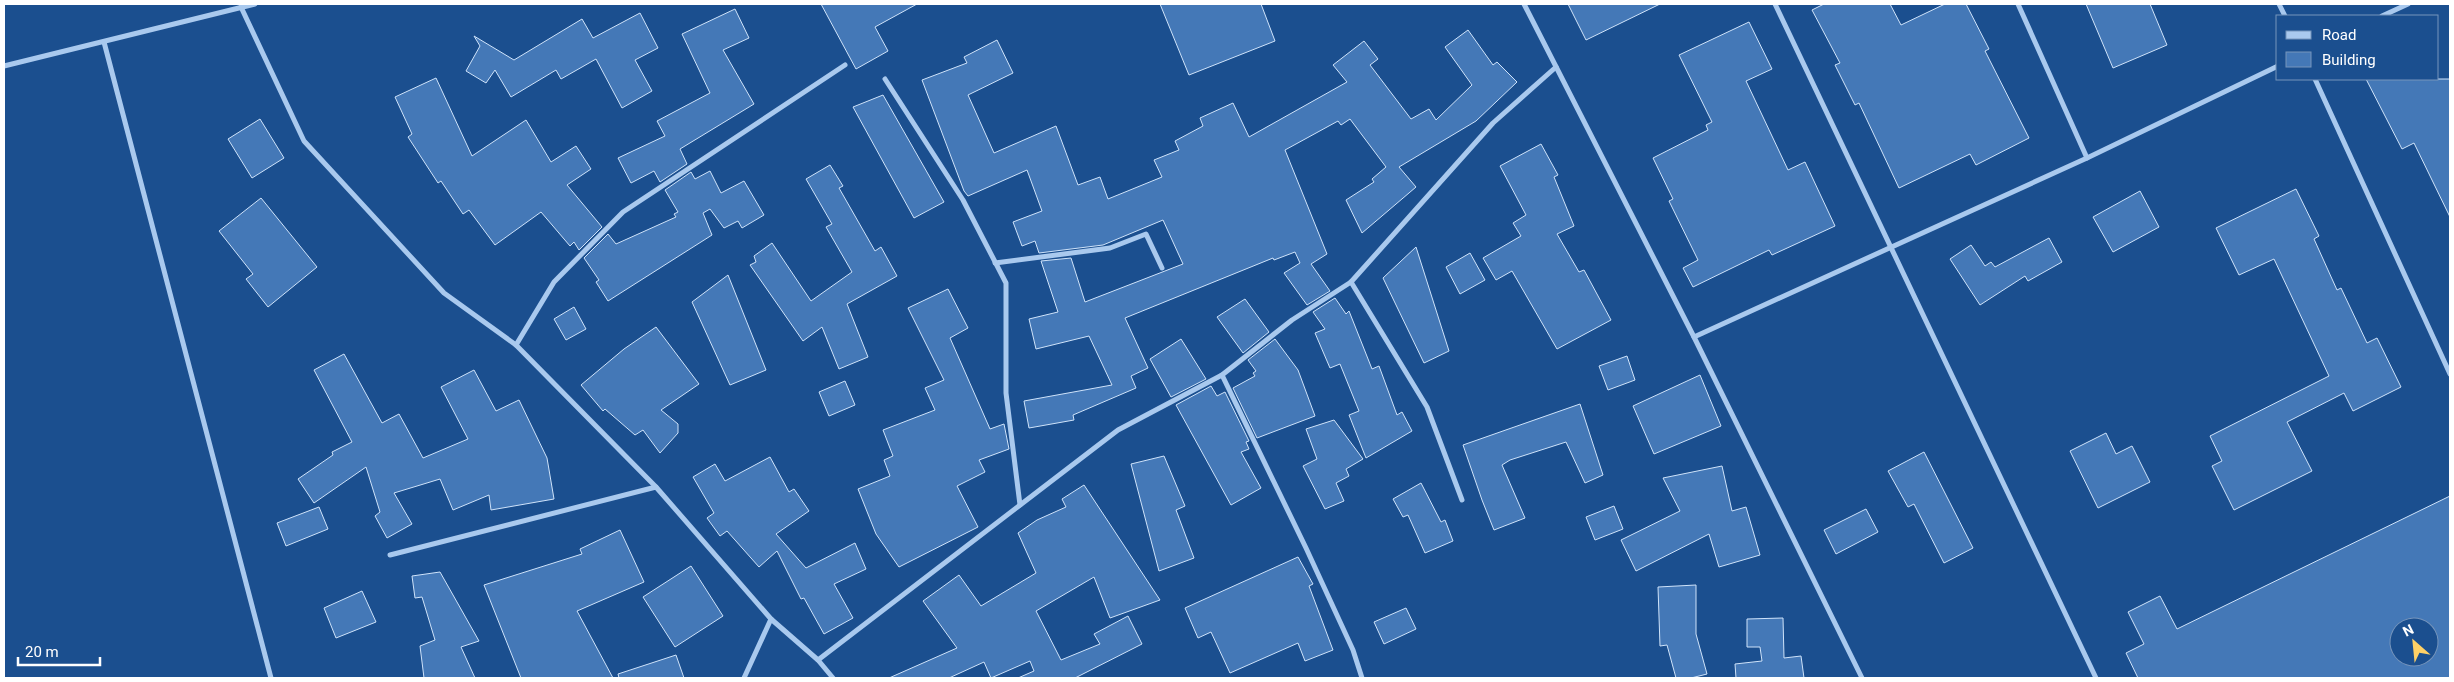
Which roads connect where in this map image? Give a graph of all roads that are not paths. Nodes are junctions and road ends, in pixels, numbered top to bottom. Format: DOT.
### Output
graph roads {
  1 [pos="255,4"];
  2 [pos="1524,4"];
  3 [pos="1775,4"];
  4 [pos="2018,4"];
  5 [pos="2278,4"];
  6 [pos="2408,4"];
  7 [pos="241,7"];
  8 [pos="2284,15"];
  9 [pos="2384,15"];
  10 [pos="104,42"];
  11 [pos="845,65"];
  12 [pos="4,66"];
  13 [pos="1556,67"];
  14 [pos="2276,67"];
  15 [pos="885,79"];
  16 [pos="2315,80"];
  17 [pos="2087,158"];
  18 [pos="1891,247"];
  19 [pos="995,263"];
  20 [pos="1162,268"];
  21 [pos="1351,282"];
  22 [pos="1694,337"];
  23 [pos="516,346"];
  24 [pos="2450,374"];
  25 [pos="1222,375"];
  26 [pos="656,487"];
  27 [pos="1462,500"];
  28 [pos="1020,504"];
  29 [pos="390,555"];
  30 [pos="771,619"];
  31 [pos="818,660"];
  32 [pos="271,678"];
  33 [pos="744,678"];
  34 [pos="833,678"];
  35 [pos="1362,678"];
  36 [pos="1862,678"];
  37 [pos="2096,678"];
  1 -- 7 [label="street"];
  2 -- 13 [label="street"];
  3 -- 18 [label="street"];
  4 -- 17 [label="street"];
  5 -- 8 [label="street"];
  6 -- 9 [label="street"];
  7 -- 10 [label="street"];
  7 -- 23 [label="street"];
  10 -- 12 [label="street"];
  10 -- 32 [label="street"];
  11 -- 23 [label="street"];
  13 -- 21 [label="street"];
  13 -- 22 [label="street"];
  14 -- 17 [label="street"];
  15 -- 19 [label="street"];
  16 -- 24 [label="street"];
  17 -- 18 [label="street"];
  18 -- 22 [label="street"];
  18 -- 37 [label="street"];
  19 -- 20 [label="street"];
  19 -- 28 [label="street"];
  21 -- 25 [label="street"];
  21 -- 27 [label="street"];
  22 -- 36 [label="street"];
  23 -- 26 [label="street"];
  25 -- 28 [label="street"];
  25 -- 35 [label="street"];
  26 -- 29 [label="street"];
  26 -- 30 [label="street"];
  28 -- 31 [label="street"];
  30 -- 31 [label="street"];
  30 -- 33 [label="street"];
  31 -- 34 [label="street"];
}
